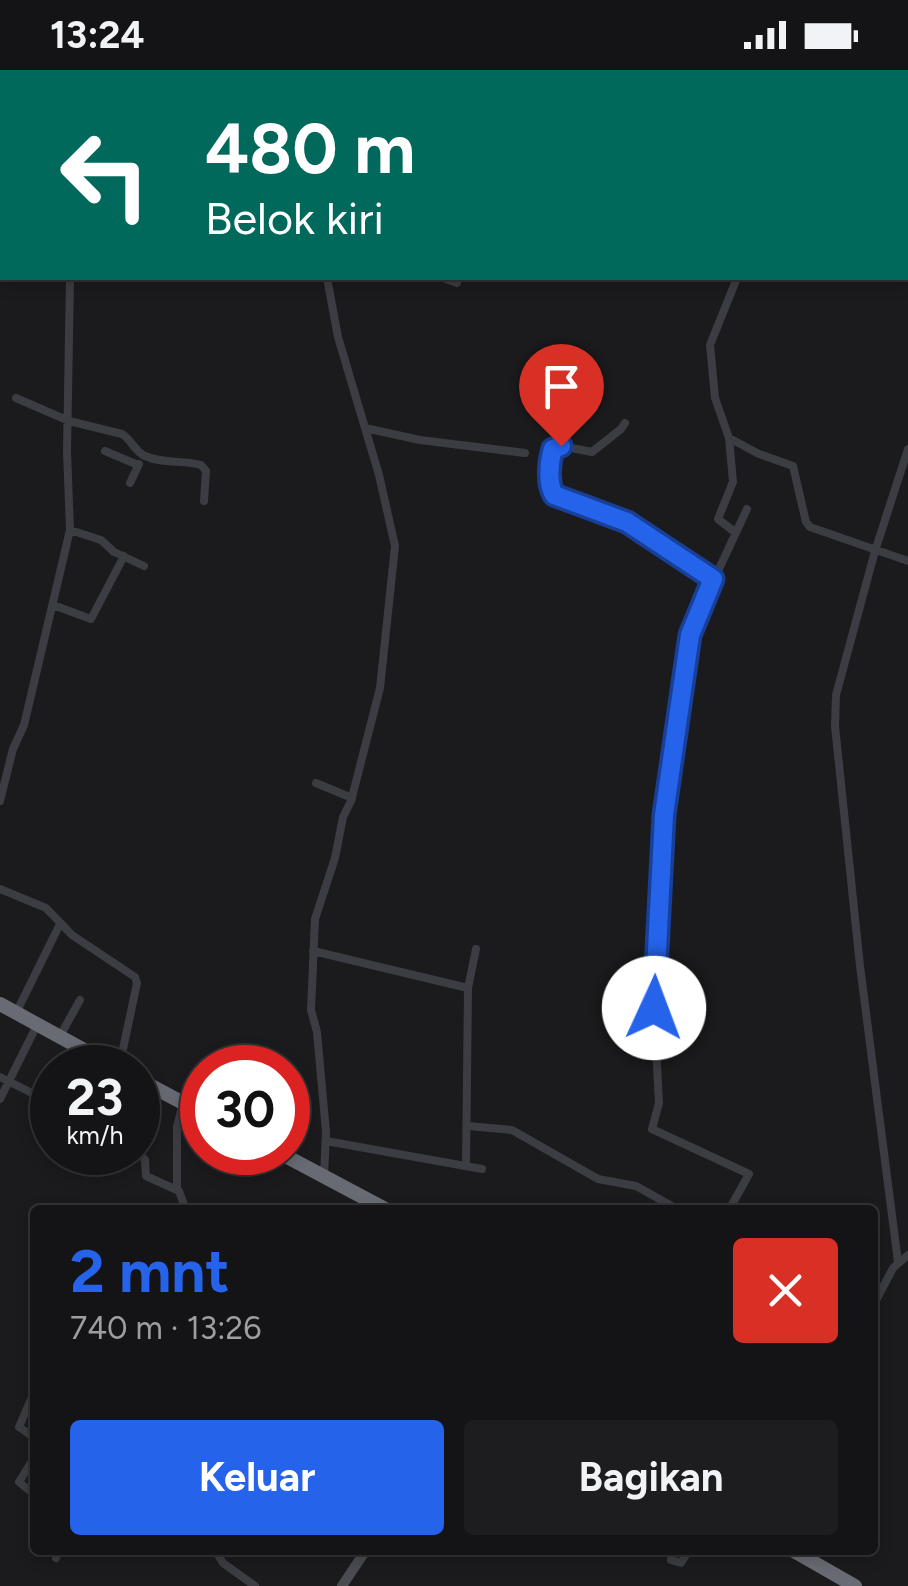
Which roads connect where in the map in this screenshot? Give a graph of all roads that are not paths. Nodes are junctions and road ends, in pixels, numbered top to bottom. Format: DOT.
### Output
graph roads {
  1 [pos="70,280"];
  2 [pos="326,280"];
  3 [pos="448,280"];
  4 [pos="736,280"];
  5 [pos="457,283"];
  6 [pos="16,398"];
  7 [pos="68,421"];
  8 [pos="625,423"];
  9 [pos="365,428"];
  10 [pos="729,438"];
  11 [pos="908,449"];
  12 [pos="105,451"];
  13 [pos="525,453"];
  14 [pos="142,455"];
  15 [pos="138,465"];
  16 [pos="130,483"];
  17 [pos="204,501"];
  18 [pos="746,509"];
  19 [pos="70,530"];
  20 [pos="736,533"];
  21 [pos="876,551"];
  22 [pos="124,556"];
  23 [pos="908,561"];
  24 [pos="144,566"];
  25 [pos="713,579"];
  26 [pos="52,604"];
  27 [pos="316,783"];
  28 [pos="352,798"];
  29 [pos="0,801"];
  30 [pos="0,888"];
  31 [pos="60,924"];
  32 [pos="476,949"];
  33 [pos="313,951"];
  34 [pos="468,988"];
  35 [pos="80,1000"];
  36 [pos="0,1004"];
  37 [pos="16,1013"];
  38 [pos="37,1025"];
  39 [pos="60,1036"];
  40 [pos="76,1045"];
  41 [pos="123,1045"];
  42 [pos="5,1079"];
  43 [pos="30,1091"];
  44 [pos="0,1099"];
  45 [pos="180,1115"];
  46 [pos="468,1126"];
  47 [pos="326,1142"];
  48 [pos="466,1166"];
  49 [pos="310,1169"];
  50 [pos="482,1169"];
  51 [pos="147,1175"];
  52 [pos="324,1176"];
  53 [pos="177,1190"];
  54 [pos="185,1205"];
  55 [pos="378,1205"];
  56 [pos="670,1205"];
  57 [pos="733,1205"];
  58 [pos="908,1255"];
  59 [pos="898,1262"];
  60 [pos="878,1290"];
  61 [pos="30,1401"];
  62 [pos="30,1434"];
  63 [pos="30,1464"];
  64 [pos="30,1490"];
  65 [pos="219,1555"];
  66 [pos="363,1555"];
  67 [pos="686,1555"];
  68 [pos="801,1555"];
  69 [pos="671,1560"];
  70 [pos="255,1586"];
  71 [pos="342,1586"];
  72 [pos="855,1586"];
  1 -- 7 [label="street"];
  2 -- 9 [label="street"];
  3 -- 5 [label="street"];
  4 -- 10 [label="street"];
  6 -- 7 [label="street"];
  7 -- 14 [label="street"];
  7 -- 19 [label="street"];
  8 -- 25 [label="street"];
  9 -- 13 [label="street"];
  9 -- 28 [label="street"];
  10 -- 20 [label="street"];
  10 -- 21 [label="street"];
  11 -- 21 [label="street"];
  12 -- 15 [label="street"];
  14 -- 15 [label="street"];
  14 -- 17 [label="street"];
  15 -- 16 [label="street"];
  18 -- 20 [label="street"];
  19 -- 22 [label="street"];
  19 -- 26 [label="street"];
  20 -- 25 [label="street"];
  21 -- 23 [label="street"];
  21 -- 59 [label="street"];
  22 -- 24 [label="street"];
  22 -- 26 [label="street"];
  25 -- 57 [label="street"];
  26 -- 29 [label="street"];
  27 -- 28 [label="street"];
  28 -- 33 [label="street"];
  30 -- 31 [label="street"];
  31 -- 37 [label="street"];
  31 -- 41 [label="street"];
  32 -- 34 [label="street"];
  33 -- 34 [label="street"];
  33 -- 47 [label="street"];
  34 -- 46 [label="street"];
  35 -- 39 [label="street"];
  36 -- 37 [label="highway"];
  37 -- 38 [label="highway"];
  38 -- 39 [label="highway"];
  38 -- 42 [label="street"];
  39 -- 40 [label="highway"];
  42 -- 43 [label="street"];
  42 -- 44 [label="street"];
  45 -- 53 [label="street"];
  46 -- 48 [label="street"];
  46 -- 56 [label="street"];
  47 -- 48 [label="street"];
  47 -- 52 [label="street"];
  48 -- 50 [label="street"];
  49 -- 52 [label="highway"];
  51 -- 53 [label="street"];
  52 -- 55 [label="highway"];
  53 -- 54 [label="street"];
  58 -- 59 [label="street"];
  59 -- 60 [label="street"];
  61 -- 62 [label="street"];
  63 -- 64 [label="street"];
  65 -- 70 [label="street"];
  66 -- 71 [label="street"];
  67 -- 69 [label="street"];
  68 -- 72 [label="highway"];
}
